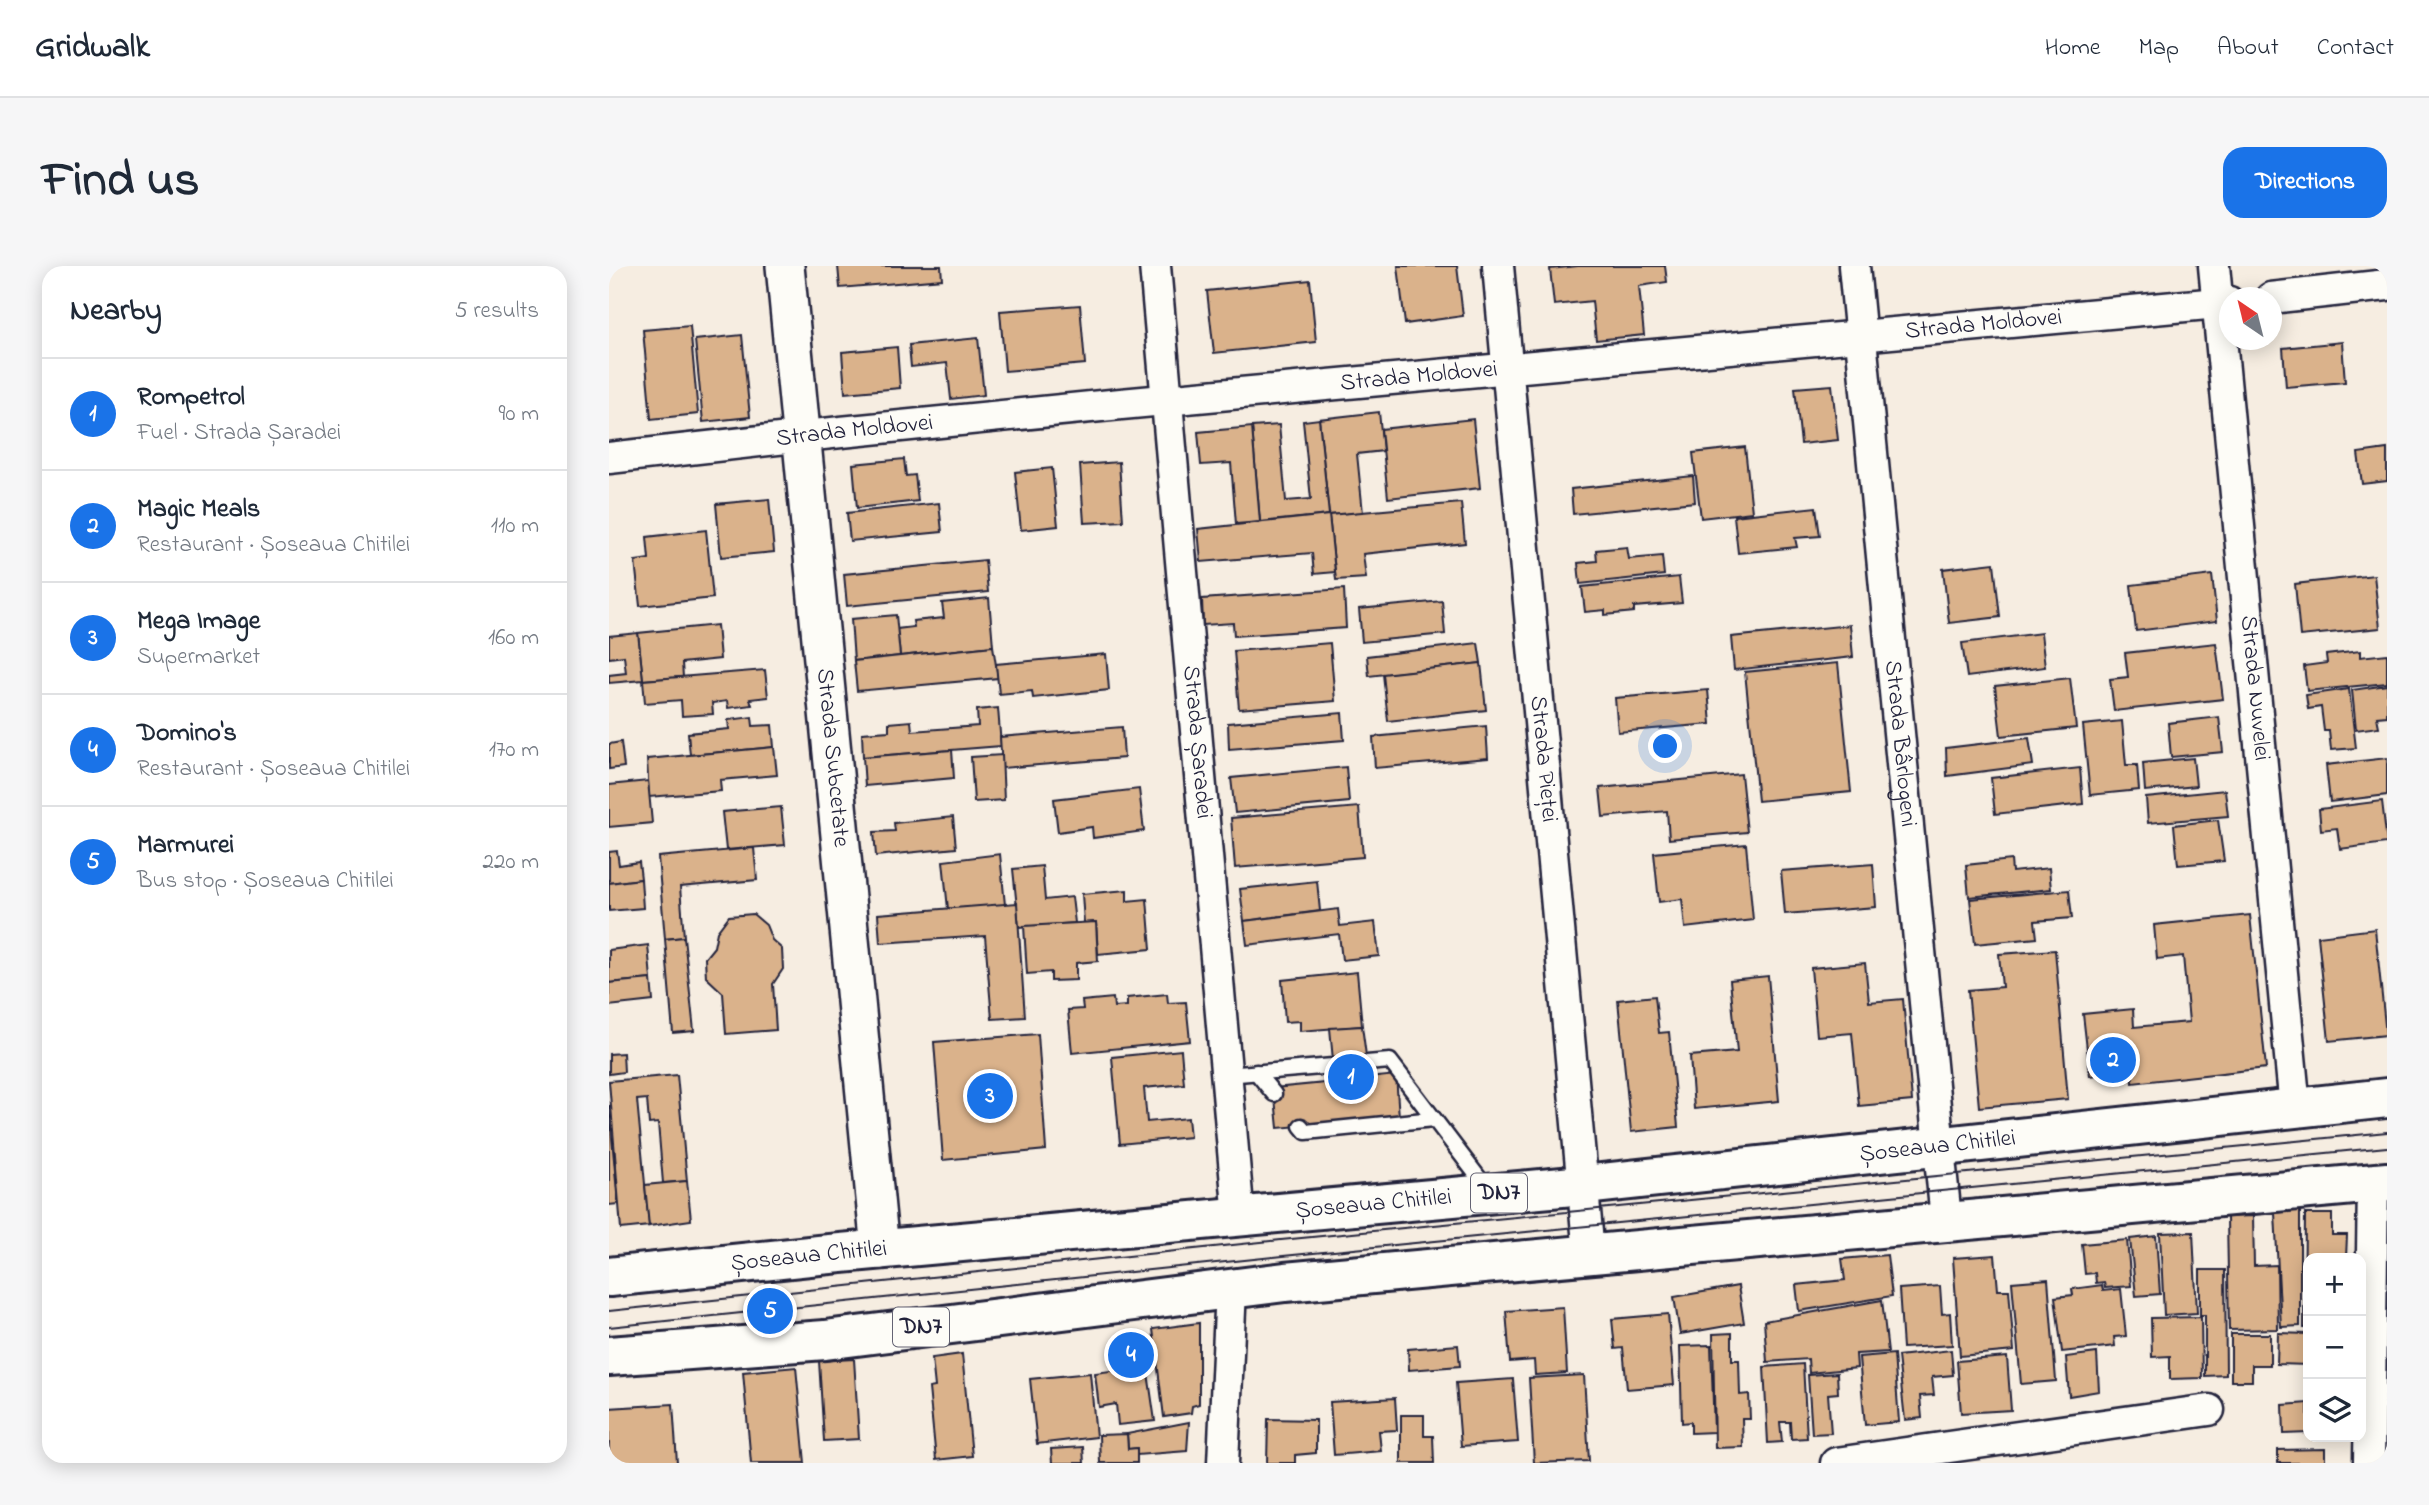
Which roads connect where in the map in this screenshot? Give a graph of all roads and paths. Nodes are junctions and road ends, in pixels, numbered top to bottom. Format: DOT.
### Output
graph roads {
  1 [pos="785,266"];
  2 [pos="1155,266"];
  3 [pos="1498,266"];
  4 [pos="1854,266"];
  5 [pos="2214,266"];
  6 [pos="2387,285"];
  7 [pos="2219,287"];
  8 [pos="2282,297"];
  9 [pos="2219,302"];
  10 [pos="1861,337"];
  11 [pos="2227,350"];
  12 [pos="1508,367"];
  13 [pos="1167,400"];
  14 [pos="803,436"];
  15 [pos="609,458"];
  16 [pos="1367,1063"];
  17 [pos="1333,1066"];
  18 [pos="1256,1072"];
  19 [pos="1226,1074"];
  20 [pos="1275,1094"];
  21 [pos="2387,1098"];
  22 [pos="2295,1108"];
  23 [pos="1434,1119"];
  24 [pos="1301,1126"];
  25 [pos="1939,1147"];
  26 [pos="2380,1182"];
  27 [pos="1584,1185"];
  28 [pos="1492,1194"];
  29 [pos="1239,1219"];
  30 [pos="1946,1220"];
  31 [pos="880,1250"];
  32 [pos="1589,1254"];
  33 [pos="609,1277"];
  34 [pos="1231,1288"];
  35 [pos="609,1356"];
  36 [pos="2209,1410"];
  37 [pos="1223,1463"];
  38 [pos="1836,1463"];
  39 [pos="2369,1463"];
  1 -- 14 [label="street, Strada Subcetate"];
  2 -- 13 [label="street, Strada Șaradei"];
  3 -- 12 [label="street, Strada Pieței"];
  4 -- 10 [label="street, Strada Bârlogeni"];
  5 -- 7 [label="street, Strada Nuvelei"];
  6 -- 8 [label="street"];
  9 -- 10 [label="street, Strada Moldovei"];
  10 -- 12 [label="street, Strada Moldovei"];
  10 -- 25 [label="street, Strada Bârlogeni"];
  11 -- 22 [label="street, Strada Nuvelei"];
  12 -- 13 [label="street, Strada Moldovei"];
  12 -- 27 [label="street, Strada Pieței"];
  13 -- 14 [label="street, Strada Moldovei"];
  13 -- 19 [label="street, Strada Șaradei"];
  14 -- 15 [label="street, Strada Moldovei"];
  14 -- 31 [label="street, Strada Subcetate"];
  16 -- 23 [label="lane"];
  17 -- 18 [label="lane"];
  18 -- 19 [label="lane"];
  18 -- 20 [label="lane"];
  19 -- 29 [label="street, Strada Șaradei"];
  21 -- 22 [label="main road, Șoseaua Chitilei / DN7"];
  22 -- 25 [label="main road, Șoseaua Chitilei / DN7"];
  23 -- 24 [label="lane"];
  23 -- 28 [label="lane"];
  25 -- 27 [label="main road, Șoseaua Chitilei / DN7"];
  25 -- 30 [label="street, Strada Bârlogeni"];
  26 -- 30 [label="main road, DN7"];
  26 -- 39 [label="street"];
  27 -- 28 [label="main road, Șoseaua Chitilei / DN7"];
  27 -- 32 [label="street, Strada Pieței"];
  28 -- 29 [label="main road, Șoseaua Chitilei / DN7"];
  29 -- 31 [label="main road, Șoseaua Chitilei / DN7"];
  30 -- 32 [label="main road, DN7"];
  31 -- 33 [label="main road, Șoseaua Chitilei / DN7"];
  32 -- 34 [label="main road, DN7"];
  34 -- 35 [label="main road, DN7"];
  34 -- 37 [label="street"];
  36 -- 38 [label="street"];
}
